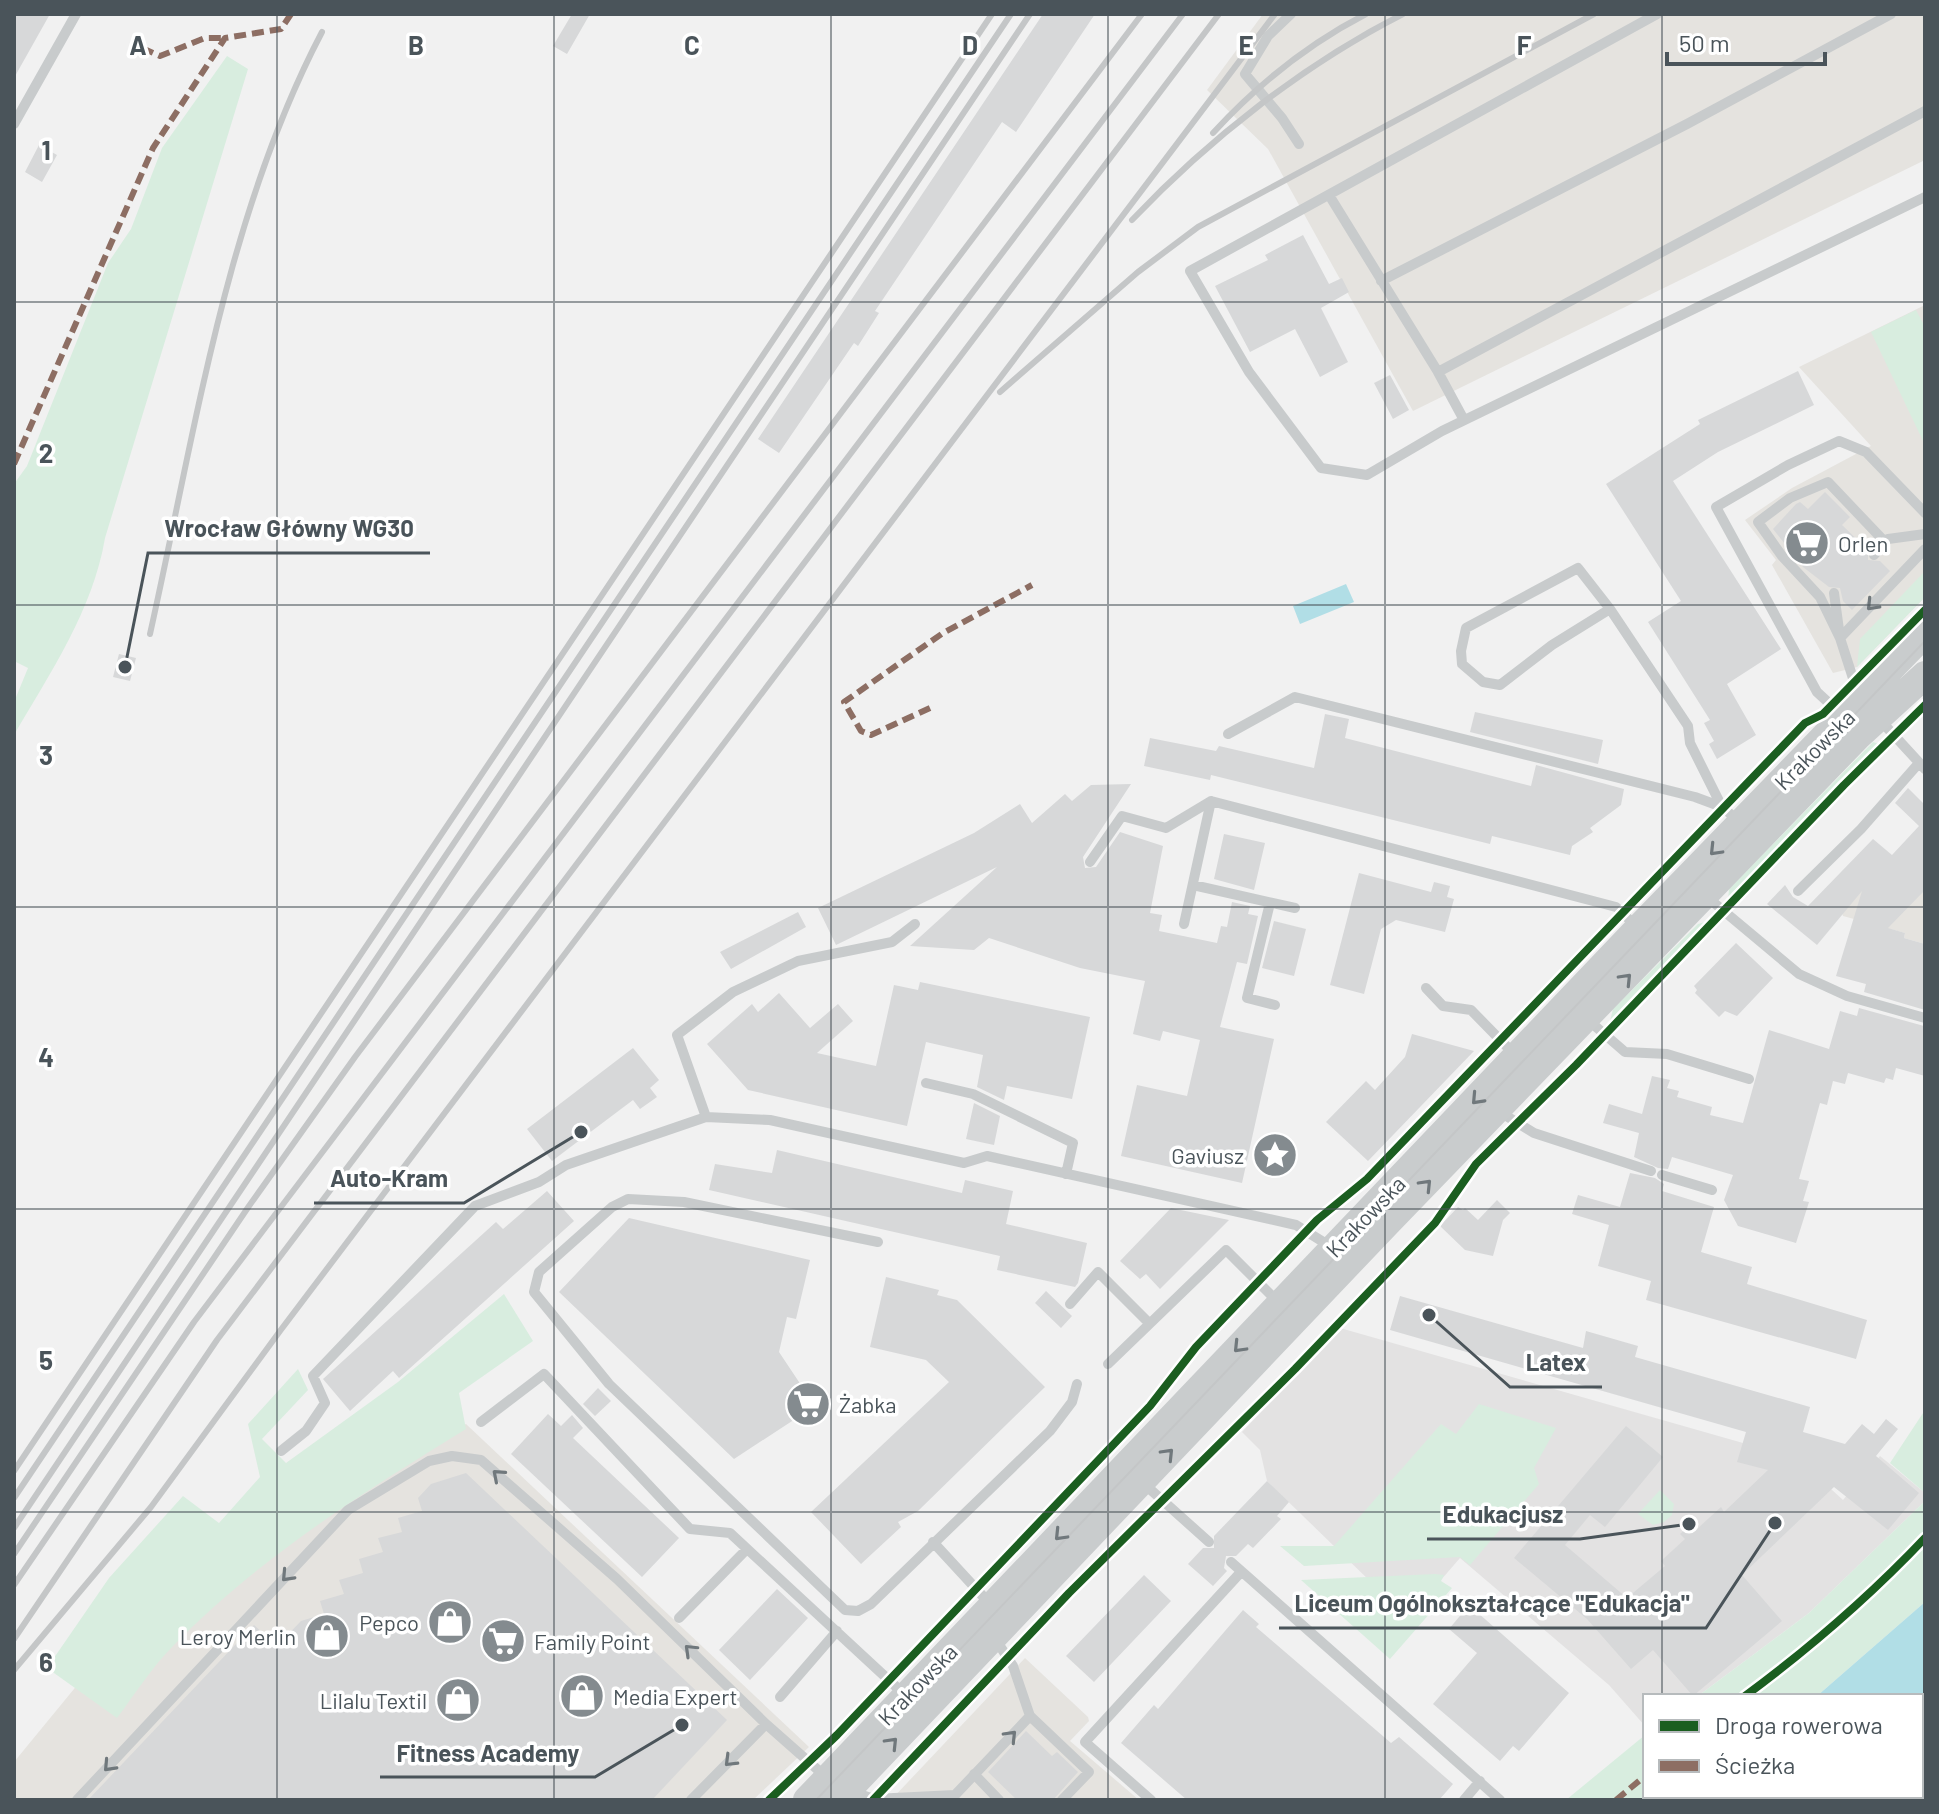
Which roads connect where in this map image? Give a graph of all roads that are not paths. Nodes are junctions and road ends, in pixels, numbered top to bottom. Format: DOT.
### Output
graph roads {
  1 [pos="76,14"];
  2 [pos="1291,14"];
  3 [pos="1657,14"];
  4 [pos="1891,14"];
  5 [pos="1925,111"];
  6 [pos="14,124"];
  7 [pos="1299,144"];
  8 [pos="1329,195"];
  9 [pos="1925,197"];
  10 [pos="1381,281"];
  11 [pos="1438,372"];
  12 [pos="1464,420"];
  13 [pos="1925,513"];
  14 [pos="1925,534"];
  15 [pos="1885,542"];
  16 [pos="1925,549"];
  17 [pos="1874,555"];
  18 [pos="1834,593"];
  19 [pos="1610,609"];
  20 [pos="1925,633"];
  21 [pos="1840,638"];
  22 [pos="1925,675"];
  23 [pos="1861,712"];
  24 [pos="1228,734"];
  25 [pos="1922,766"];
  26 [pos="1211,801"];
  27 [pos="1732,815"];
  28 [pos="1090,862"];
  29 [pos="1193,885"];
  30 [pos="1798,891"];
  31 [pos="1706,896"];
  32 [pos="1270,903"];
  33 [pos="1295,908"];
  34 [pos="915,924"];
  35 [pos="1184,924"];
  36 [pos="1638,929"];
  37 [pos="1426,988"];
  38 [pos="1275,1005"];
  39 [pos="1925,1018"];
  40 [pos="1587,1019"];
  41 [pos="1516,1057"];
  42 [pos="1749,1079"];
  43 [pos="926,1083"];
  44 [pos="1498,1111"];
  45 [pos="706,1117"];
  46 [pos="1066,1174"];
  47 [pos="1712,1190"];
  48 [pos="878,1242"];
  49 [pos="1334,1248"];
  50 [pos="1070,1304"];
  51 [pos="1281,1304"];
  52 [pos="1149,1323"];
  53 [pos="1108,1364"];
  54 [pos="1077,1384"];
  55 [pos="481,1422"];
  56 [pos="281,1451"];
  57 [pos="1142,1482"];
  58 [pos="933,1542"];
  59 [pos="1209,1542"];
  60 [pos="747,1549"];
  61 [pos="1231,1562"];
  62 [pos="1241,1572"];
  63 [pos="992,1606"];
  64 [pos="679,1618"];
  65 [pos="837,1631"];
  66 [pos="994,1636"];
  67 [pos="906,1696"];
  68 [pos="780,1697"];
  69 [pos="1030,1716"];
  70 [pos="766,1724"];
  71 [pos="974,1774"];
  72 [pos="1480,1781"];
  73 [pos="838,1789"];
  74 [pos="77,1800"];
  75 [pos="691,1800"];
  76 [pos="807,1800"];
  77 [pos="999,1800"];
  78 [pos="1062,1800"];
  79 [pos="1151,1800"];
  80 [pos="1464,1800"];
  81 [pos="1500,1800"];
  1 -- 6 [label="lane"];
  2 -- 7 [label="lane"];
  3 -- 8 [label="lane"];
  4 -- 10 [label="lane"];
  5 -- 11 [label="lane"];
  8 -- 10 [label="lane"];
  8 -- 12 [label="lane"];
  9 -- 12 [label="lane"];
  10 -- 11 [label="lane"];
  11 -- 12 [label="lane"];
  13 -- 23 [label="lane"];
  14 -- 15 [label="lane"];
  15 -- 17 [label="lane"];
  15 -- 21 [label="lane"];
  16 -- 21 [label="lane, one-way"];
  18 -- 21 [label="lane"];
  19 -- 19 [label="lane"];
  19 -- 27 [label="lane"];
  20 -- 23 [label="main road, Krakowska"];
  21 -- 23 [label="lane"];
  22 -- 23 [label="main road, Krakowska"];
  23 -- 25 [label="lane"];
  23 -- 27 [label="main road, Krakowska"];
  23 -- 31 [label="main road, Krakowska"];
  24 -- 27 [label="lane"];
  25 -- 30 [label="lane"];
  26 -- 28 [label="lane"];
  26 -- 29 [label="lane"];
  26 -- 36 [label="lane"];
  27 -- 36 [label="main road, Krakowska, one-way"];
  29 -- 32 [label="lane"];
  29 -- 35 [label="lane"];
  31 -- 39 [label="lane"];
  40 -- 31 [label="main road, Krakowska, one-way"];
  32 -- 33 [label="lane"];
  32 -- 38 [label="lane"];
  34 -- 45 [label="lane"];
  36 -- 41 [label="main road, Krakowska"];
  37 -- 41 [label="lane"];
  40 -- 42 [label="lane"];
  40 -- 44 [label="main road, Krakowska"];
  41 -- 49 [label="main road, Krakowska, one-way"];
  43 -- 46 [label="lane"];
  44 -- 47 [label="lane"];
  57 -- 44 [label="main road, Krakowska, one-way"];
  45 -- 46 [label="lane"];
  45 -- 56 [label="lane"];
  46 -- 49 [label="lane"];
  48 -- 58 [label="lane"];
  49 -- 51 [label="main road, Krakowska"];
  50 -- 52 [label="lane"];
  51 -- 52 [label="lane"];
  51 -- 63 [label="main road, Krakowska, one-way"];
  52 -- 53 [label="lane"];
  54 -- 58 [label="lane"];
  55 -- 60 [label="lane"];
  57 -- 59 [label="lane"];
  57 -- 66 [label="main road, Krakowska"];
  58 -- 63 [label="lane"];
  60 -- 64 [label="lane"];
  60 -- 65 [label="lane"];
  61 -- 62 [label="lane"];
  62 -- 72 [label="lane"];
  62 -- 79 [label="lane"];
  63 -- 67 [label="main road, Krakowska"];
  65 -- 67 [label="lane"];
  65 -- 68 [label="lane"];
  66 -- 69 [label="lane"];
  73 -- 66 [label="main road, Krakowska, one-way"];
  67 -- 73 [label="main road, Krakowska"];
  71 -- 69 [label="lane, one-way"];
  69 -- 78 [label="lane"];
  70 -- 73 [label="lane"];
  70 -- 74 [label="lane, one-way"];
  70 -- 75 [label="lane, one-way"];
  71 -- 73 [label="lane"];
  71 -- 77 [label="lane"];
  72 -- 80 [label="lane"];
  72 -- 81 [label="lane"];
  73 -- 76 [label="main road, Krakowska"];
}
